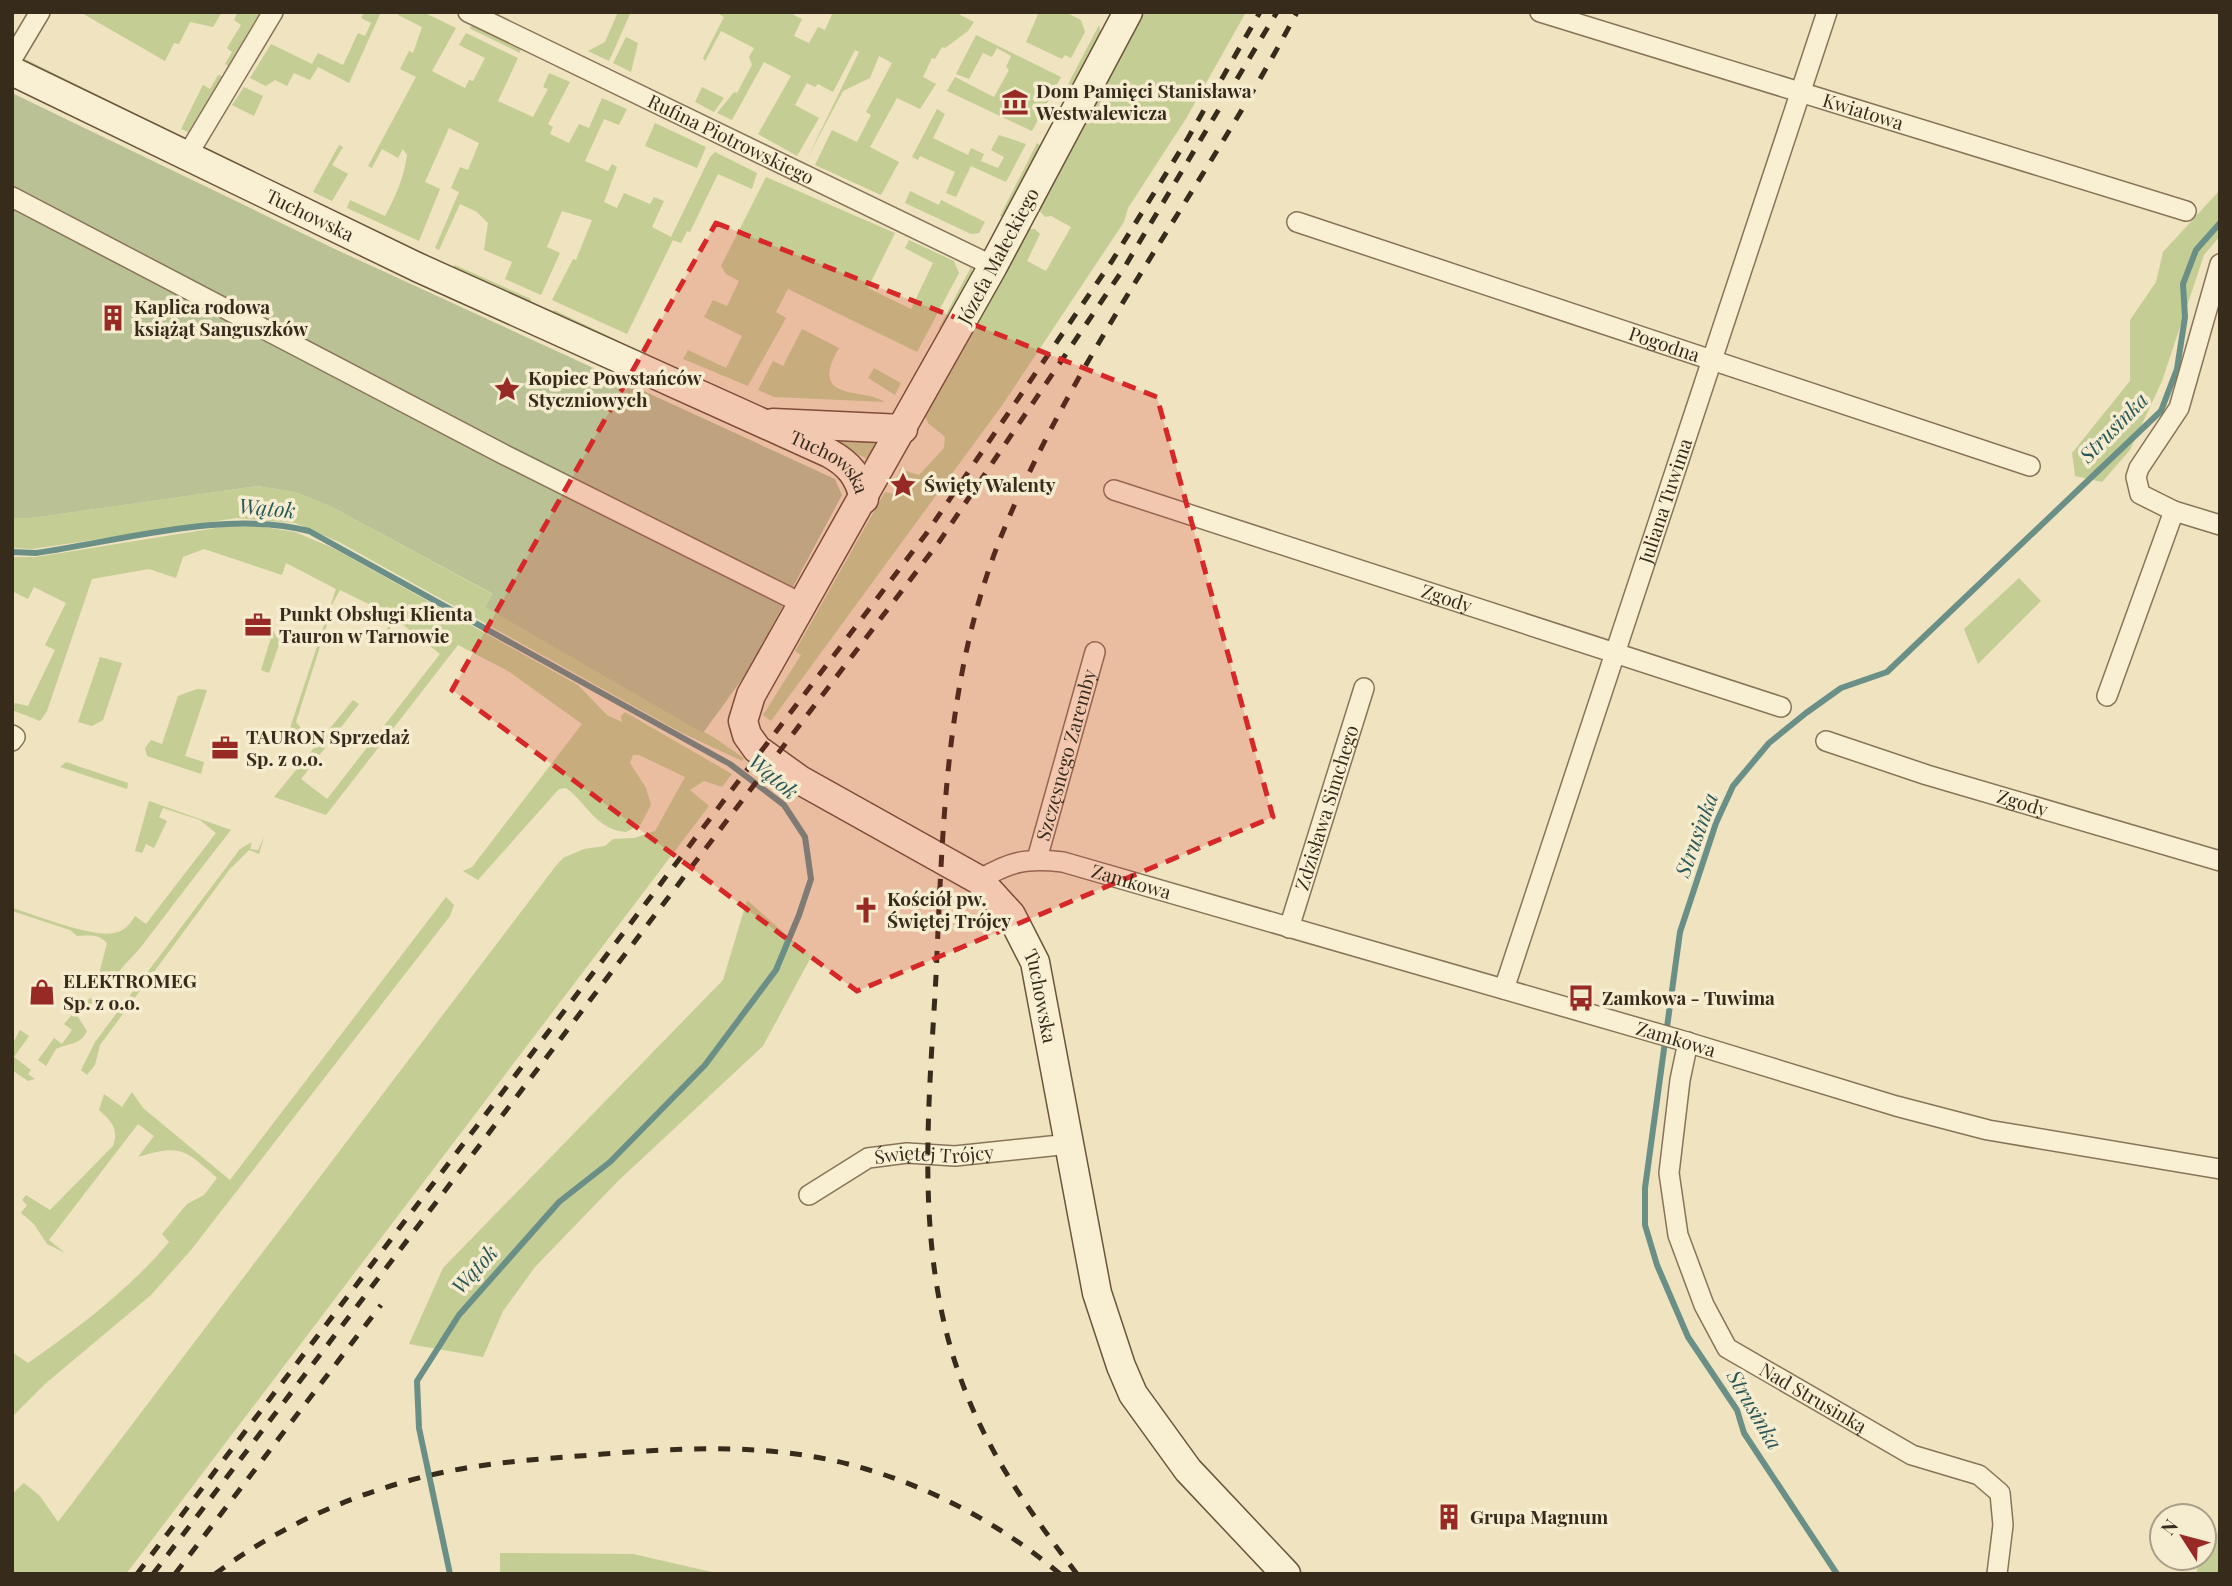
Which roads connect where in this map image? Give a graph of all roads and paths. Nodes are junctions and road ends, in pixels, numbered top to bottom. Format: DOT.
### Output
graph roads {
  1 [pos="40,12"];
  2 [pos="273,12"];
  3 [pos="468,12"];
  4 [pos="1540,12"];
  5 [pos="1827,12"];
  6 [pos="1121,15"];
  7 [pos="12,59"];
  8 [pos="12,71"];
  9 [pos="1800,94"];
  10 [pos="188,154"];
  11 [pos="12,197"];
  12 [pos="2186,211"];
  13 [pos="1297,222"];
  14 [pos="2220,264"];
  15 [pos="993,266"];
  16 [pos="1712,359"];
  17 [pos="763,423"];
  18 [pos="903,429"];
  19 [pos="2030,466"];
  20 [pos="1114,489"];
  21 [pos="864,499"];
  22 [pos="2174,511"];
  23 [pos="2220,525"];
  24 [pos="789,597"];
  25 [pos="1095,652"];
  26 [pos="1617,652"];
  27 [pos="1364,688"];
  28 [pos="2107,696"];
  29 [pos="1781,707"];
  30 [pos="1826,741"];
  31 [pos="1037,859"];
  32 [pos="2220,861"];
  33 [pos="979,880"];
  34 [pos="1289,928"];
  35 [pos="1504,989"];
  36 [pos="1684,1041"];
  37 [pos="1070,1144"];
  38 [pos="2220,1169"];
  39 [pos="809,1195"];
  40 [pos="1286,1574"];
  41 [pos="1997,1574"];
  1 -- 7 [label="street"];
  2 -- 10 [label="street"];
  3 -- 15 [label="street, Rufina Piotrowskiego"];
  4 -- 9 [label="street, Kwiatowa"];
  5 -- 9 [label="street, Juliana Tuwima"];
  6 -- 15 [label="street, Józefa Małeckiego"];
  8 -- 10 [label="street, Tuchowska"];
  9 -- 12 [label="street, Kwiatowa"];
  9 -- 16 [label="street, Juliana Tuwima"];
  10 -- 17 [label="street, Tuchowska"];
  11 -- 24 [label="street"];
  13 -- 16 [label="street, Pogodna"];
  14 -- 22 [label="street"];
  15 -- 18 [label="street, Józefa Małeckiego"];
  16 -- 19 [label="street, Pogodna"];
  16 -- 26 [label="street, Juliana Tuwima"];
  17 -- 18 [label="street, Tuchowska"];
  17 -- 21 [label="street, Tuchowska"];
  18 -- 21 [label="street, Józefa Małeckiego"];
  20 -- 26 [label="street, Zgody"];
  21 -- 33 [label="street, Tuchowska"];
  22 -- 23 [label="street"];
  22 -- 28 [label="street"];
  25 -- 31 [label="street, Szczęsnego Zaremby"];
  26 -- 29 [label="street, Zgody"];
  26 -- 35 [label="street, Juliana Tuwima"];
  27 -- 34 [label="street, Zdzisława Simchego"];
  30 -- 32 [label="street, Zgody"];
  31 -- 33 [label="street, Zamkowa"];
  31 -- 34 [label="street, Zamkowa"];
  33 -- 37 [label="street, Tuchowska"];
  34 -- 35 [label="street, Zamkowa"];
  35 -- 36 [label="street, Zamkowa"];
  36 -- 38 [label="street, Zamkowa"];
  36 -- 41 [label="street, Nad Strusinką"];
  37 -- 39 [label="street, Świętej Trójcy"];
  37 -- 40 [label="street, Tuchowska"];
}
